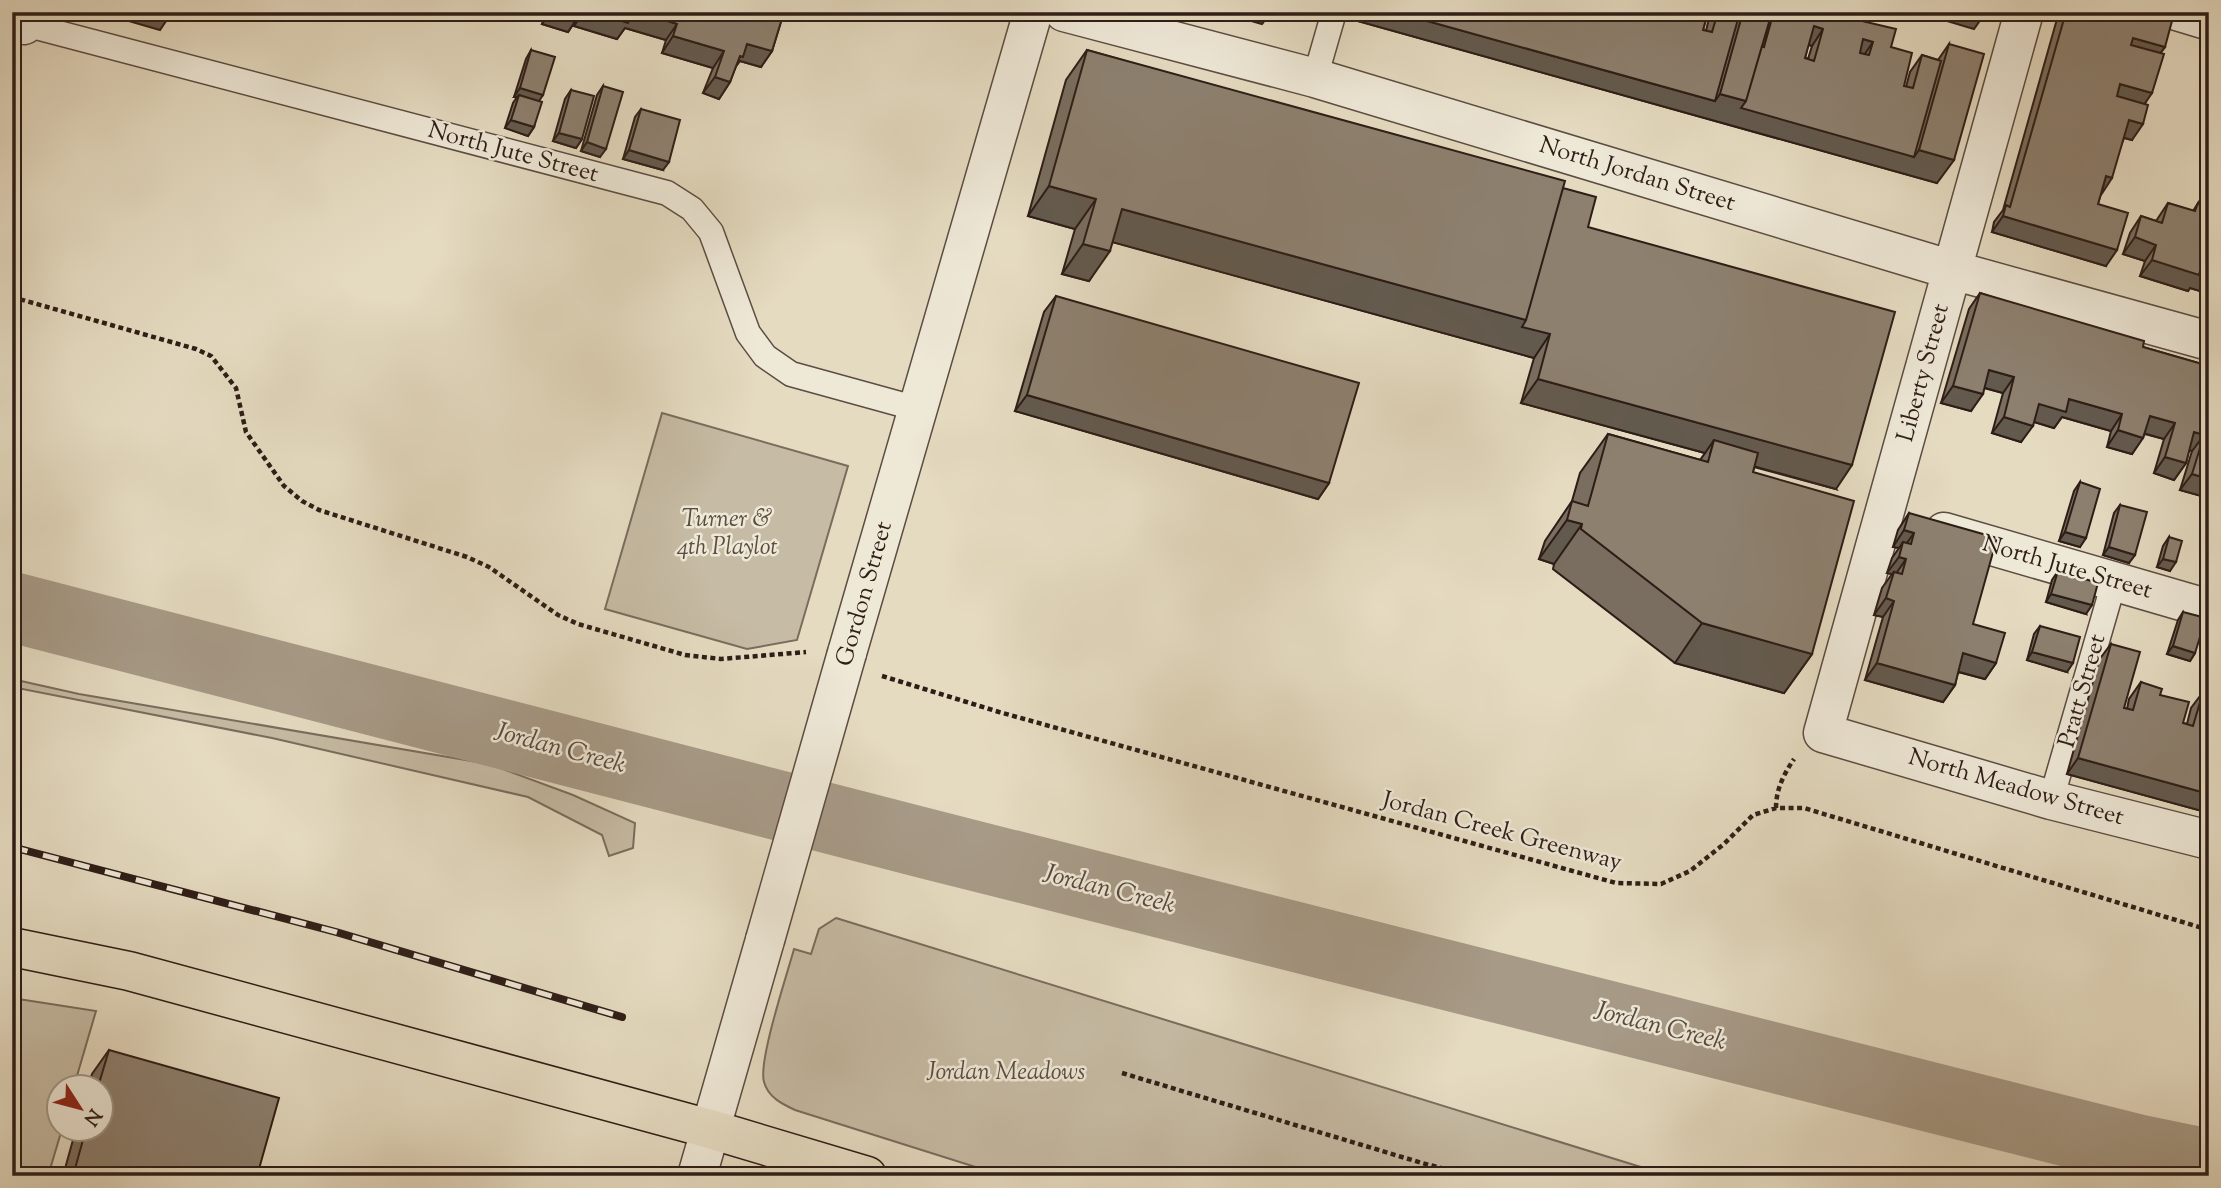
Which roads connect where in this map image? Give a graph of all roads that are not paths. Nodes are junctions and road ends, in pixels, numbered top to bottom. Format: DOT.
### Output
graph roads {
  1 [pos="1033,12"];
  2 [pos="1064,12"];
  3 [pos="1334,12"];
  4 [pos="2024,12"];
  5 [pos="2156,12"];
  6 [pos="21,19"];
  7 [pos="2209,28"];
  8 [pos="1315,78"];
  9 [pos="1952,270"];
  10 [pos="2209,341"];
  11 [pos="918,409"];
  12 [pos="1885,514"];
  13 [pos="2114,582"];
  14 [pos="2209,609"];
  15 [pos="1823,733"];
  16 [pos="2052,800"];
  17 [pos="2209,840"];
  18 [pos="12,947"];
  19 [pos="710,1129"];
  20 [pos="697,1176"];
  21 [pos="867,1176"];
  1 -- 11 [label="street, Gordon Street"];
  2 -- 8 [label="street, North Jordan Street"];
  3 -- 8 [label="lane"];
  4 -- 9 [label="street, Liberty Street"];
  5 -- 7 [label="lane"];
  6 -- 11 [label="lane, North Jute Street"];
  8 -- 9 [label="street, North Jordan Street"];
  9 -- 10 [label="street, North Jordan Street"];
  9 -- 12 [label="street, Liberty Street"];
  11 -- 19 [label="street, Gordon Street, bridge"];
  12 -- 13 [label="street, North Jute Street"];
  12 -- 15 [label="street, Liberty Street"];
  13 -- 14 [label="street, North Jute Street"];
  13 -- 16 [label="lane, Pratt Street"];
  15 -- 16 [label="street, North Meadow Street"];
  16 -- 17 [label="street, North Meadow Street"];
  18 -- 19 [label="main road"];
  19 -- 20 [label="street, Gordon Street"];
  19 -- 21 [label="main road"];
}
